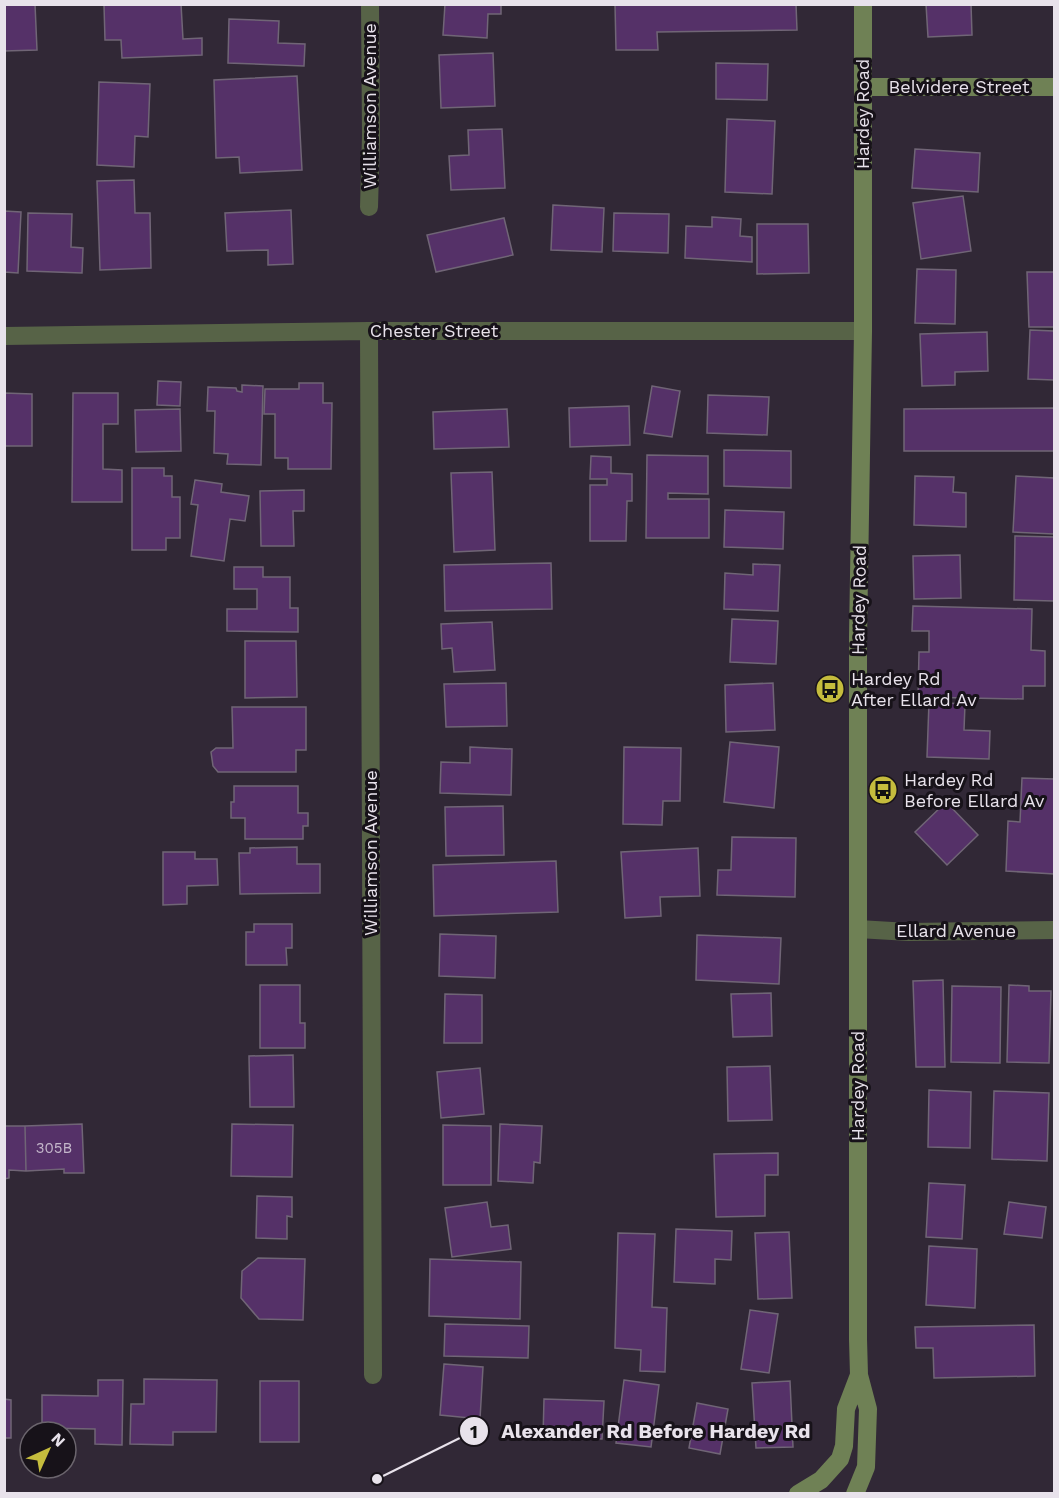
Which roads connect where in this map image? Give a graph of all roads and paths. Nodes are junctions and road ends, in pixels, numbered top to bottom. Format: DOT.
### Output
graph roads {
  1 [pos="370,4"];
  2 [pos="863,4"];
  3 [pos="863,87"];
  4 [pos="1054,87"];
  5 [pos="369,207"];
  6 [pos="369,331"];
  7 [pos="863,331"];
  8 [pos="4,336"];
  9 [pos="858,929"];
  10 [pos="1054,930"];
  11 [pos="373,1375"];
  12 [pos="859,1375"];
  13 [pos="866,1467"];
  14 [pos="825,1487"];
  15 [pos="802,1493"];
  16 [pos="855,1494"];
  17 [pos="870,1494"];
  1 -- 5 [label="street, Williamson Avenue"];
  2 -- 3 [label="main road, Hardey Road"];
  3 -- 4 [label="main road, Belvidere Street"];
  3 -- 7 [label="main road, Hardey Road"];
  6 -- 7 [label="street, Chester Street"];
  6 -- 8 [label="street, Chester Street"];
  6 -- 11 [label="street, Williamson Avenue"];
  7 -- 9 [label="main road, Hardey Road"];
  9 -- 10 [label="street, Ellard Avenue"];
  9 -- 12 [label="main road, Hardey Road"];
  12 -- 13 [label="main road, Hardey Road"];
  12 -- 14 [label="main road, Hardey Road"];
  13 -- 16 [label="main road, Hardey Road"];
  13 -- 17 [label="main road"];
  14 -- 15 [label="main road, Hardey Road"];
}
